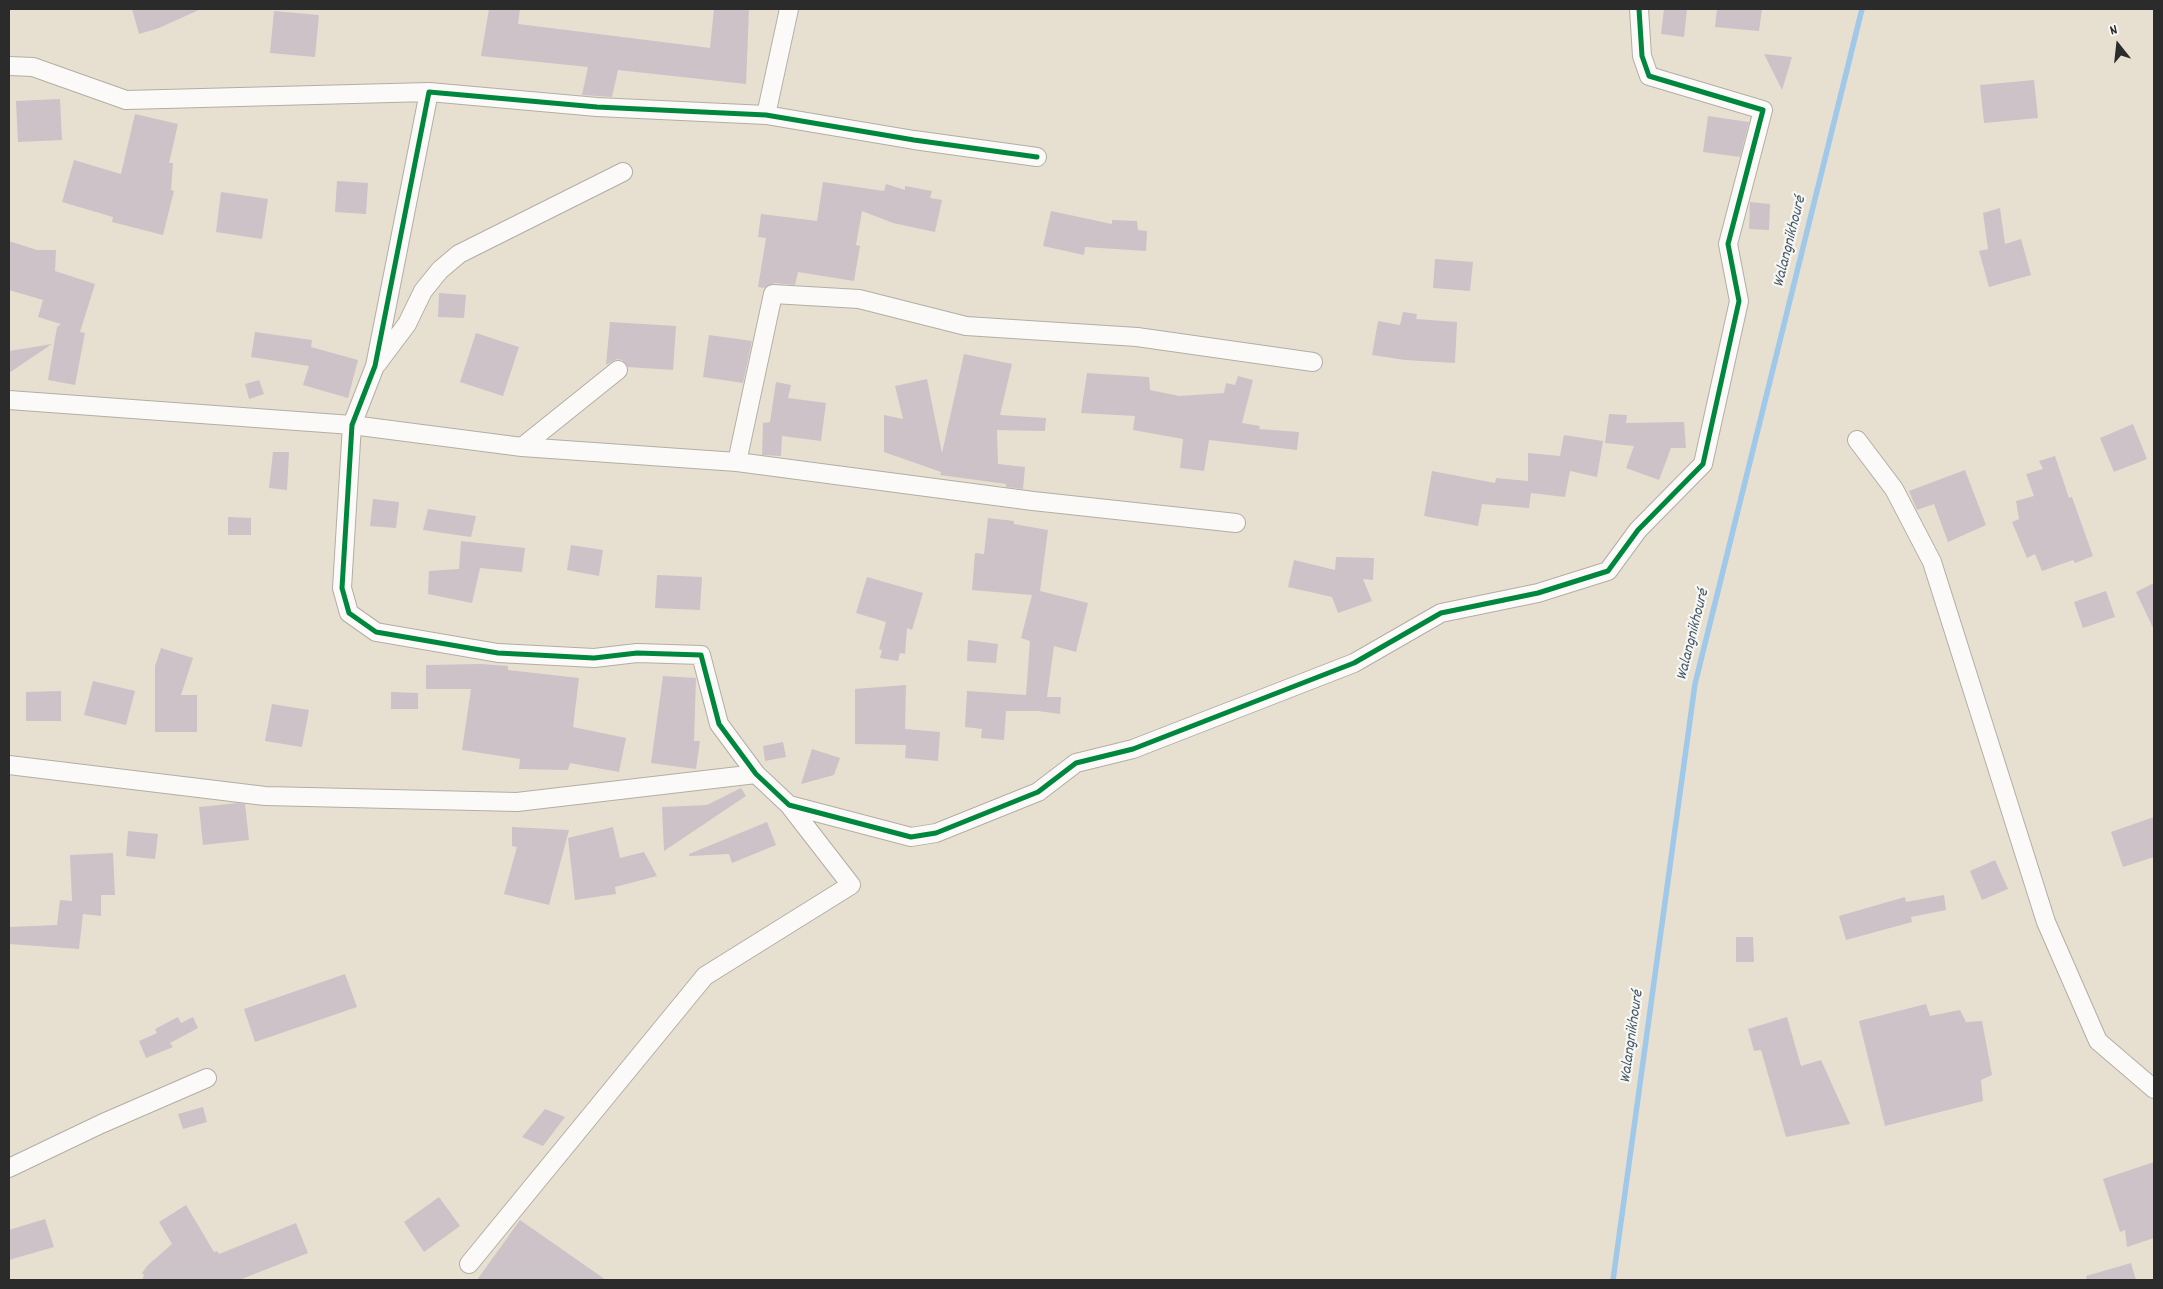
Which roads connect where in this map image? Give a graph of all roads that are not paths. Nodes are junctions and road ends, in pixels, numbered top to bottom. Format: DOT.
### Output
graph roads {
  1 [pos="789,9"];
  2 [pos="1639,9"];
  3 [pos="9,66"];
  4 [pos="428,92"];
  5 [pos="766,115"];
  6 [pos="1037,157"];
  7 [pos="623,172"];
  8 [pos="1313,362"];
  9 [pos="375,366"];
  10 [pos="618,370"];
  11 [pos="9,400"];
  12 [pos="352,425"];
  13 [pos="1857,440"];
  14 [pos="522,448"];
  15 [pos="738,462"];
  16 [pos="1236,524"];
  17 [pos="9,765"];
  18 [pos="756,774"];
  19 [pos="789,805"];
  20 [pos="207,1078"];
  21 [pos="2154,1089"];
  22 [pos="9,1168"];
  23 [pos="469,1264"];
  1 -- 5 [label="street"];
  2 -- 19 [label="street"];
  3 -- 4 [label="street"];
  4 -- 5 [label="street"];
  4 -- 9 [label="street"];
  5 -- 6 [label="street"];
  7 -- 9 [label="street"];
  8 -- 15 [label="street"];
  9 -- 12 [label="street"];
  10 -- 14 [label="street"];
  11 -- 12 [label="street"];
  12 -- 14 [label="street"];
  12 -- 18 [label="street"];
  13 -- 21 [label="street"];
  14 -- 15 [label="street"];
  15 -- 16 [label="street"];
  17 -- 18 [label="street"];
  18 -- 19 [label="street"];
  19 -- 23 [label="street"];
  20 -- 22 [label="street"];
}
